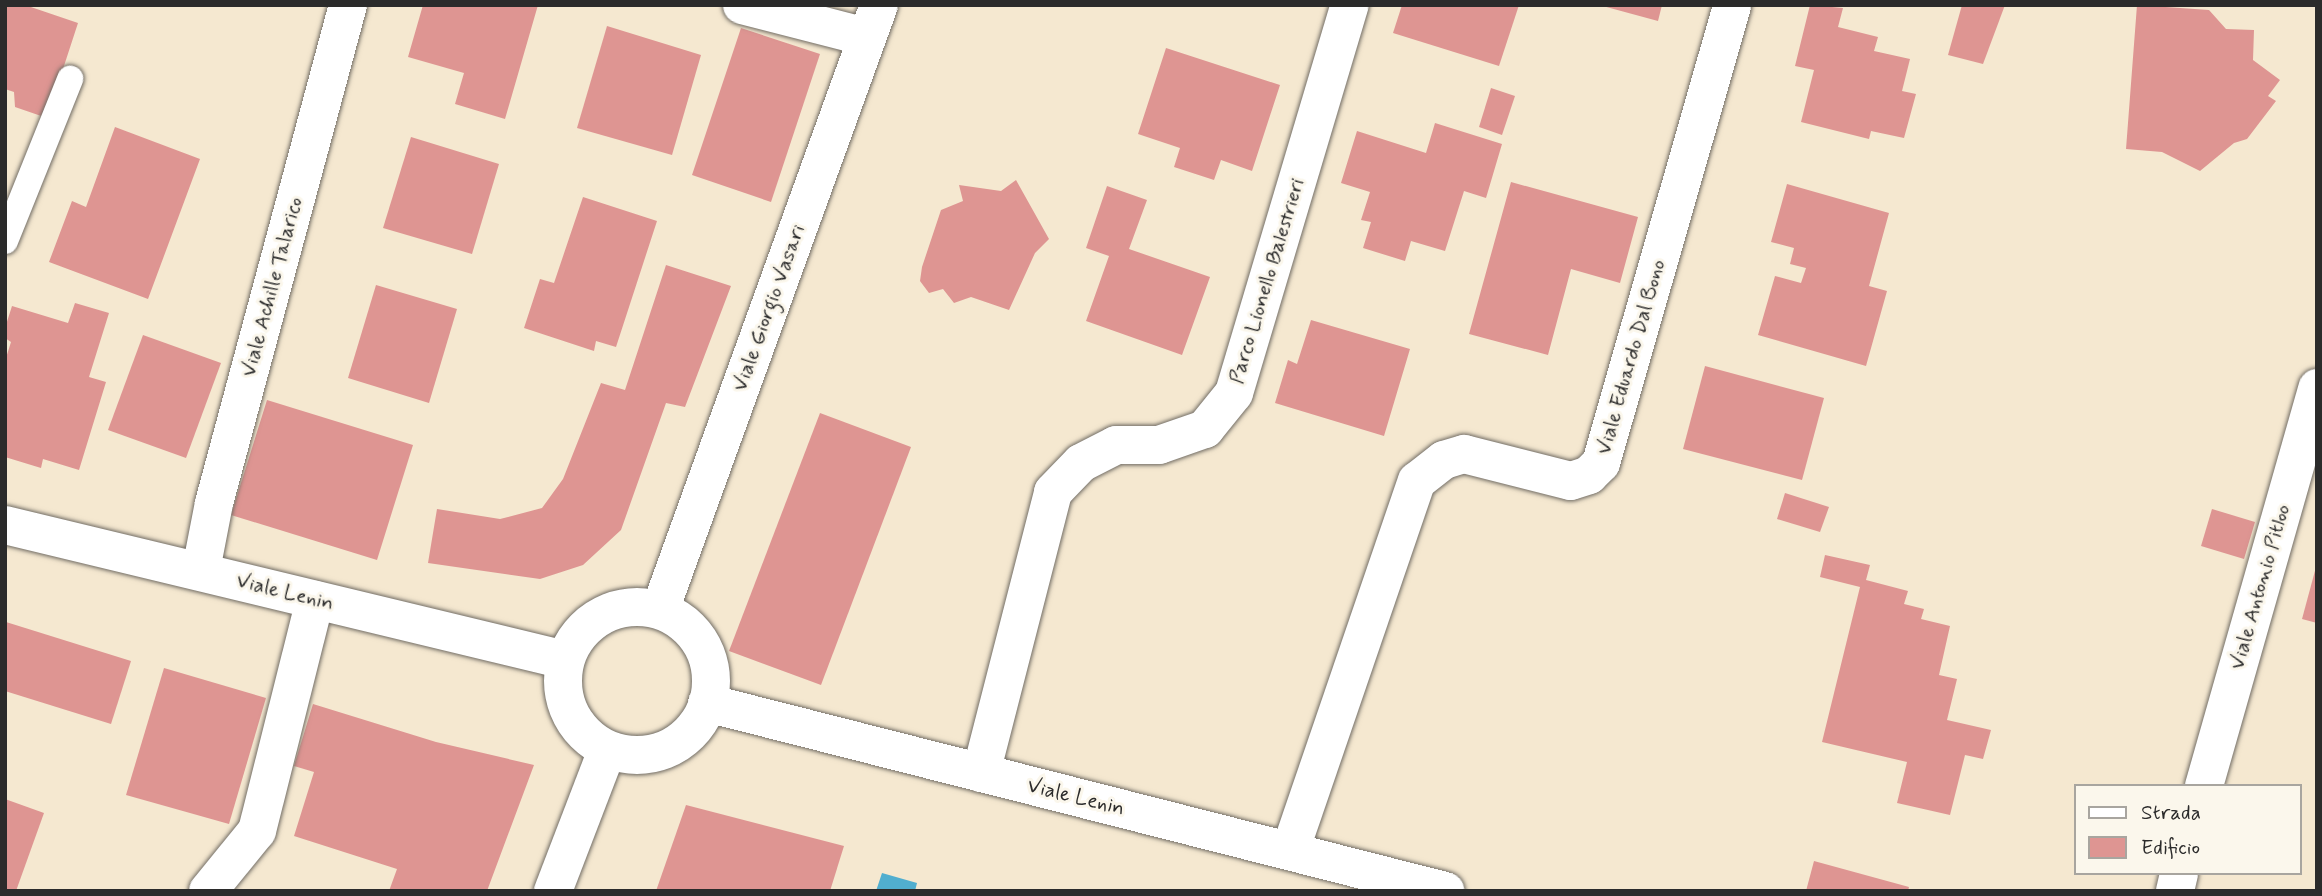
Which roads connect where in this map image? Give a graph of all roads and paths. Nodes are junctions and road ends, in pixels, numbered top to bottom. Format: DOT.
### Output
graph roads {
  1 [pos="348,5"];
  2 [pos="741,5"];
  3 [pos="1350,5"];
  4 [pos="1732,5"];
  5 [pos="873,21"];
  6 [pos="69,79"];
  7 [pos="5,241"];
  8 [pos="2317,388"];
  9 [pos="5,526"];
  10 [pos="201,570"];
  11 [pos="315,600"];
  12 [pos="660,610"];
  13 [pos="565,660"];
  14 [pos="707,704"];
  15 [pos="607,750"];
  16 [pos="981,773"];
  17 [pos="2205,784"];
  18 [pos="1290,851"];
  19 [pos="208,891"];
  20 [pos="553,891"];
  21 [pos="1445,891"];
  1 -- 10 [label="street, Viale Achille Talarico"];
  2 -- 5 [label="street"];
  3 -- 16 [label="street, Parco Lionello Balestrieri"];
  4 -- 18 [label="street, Viale Eduardo Dal Bono"];
  5 -- 12 [label="street, Viale Giorgio Vasari"];
  6 -- 7 [label="lane"];
  8 -- 17 [label="street, Viale Antonio Pitloo"];
  9 -- 10 [label="street, Viale Lenin"];
  10 -- 11 [label="street, Viale Lenin"];
  11 -- 13 [label="street, Viale Lenin"];
  11 -- 19 [label="street"];
  12 -- 13 [label="street"];
  12 -- 14 [label="street"];
  13 -- 15 [label="street"];
  14 -- 15 [label="street"];
  14 -- 16 [label="street, Viale Lenin"];
  15 -- 20 [label="street"];
  16 -- 18 [label="street, Viale Lenin"];
  18 -- 21 [label="street, Viale Lenin"];
}
